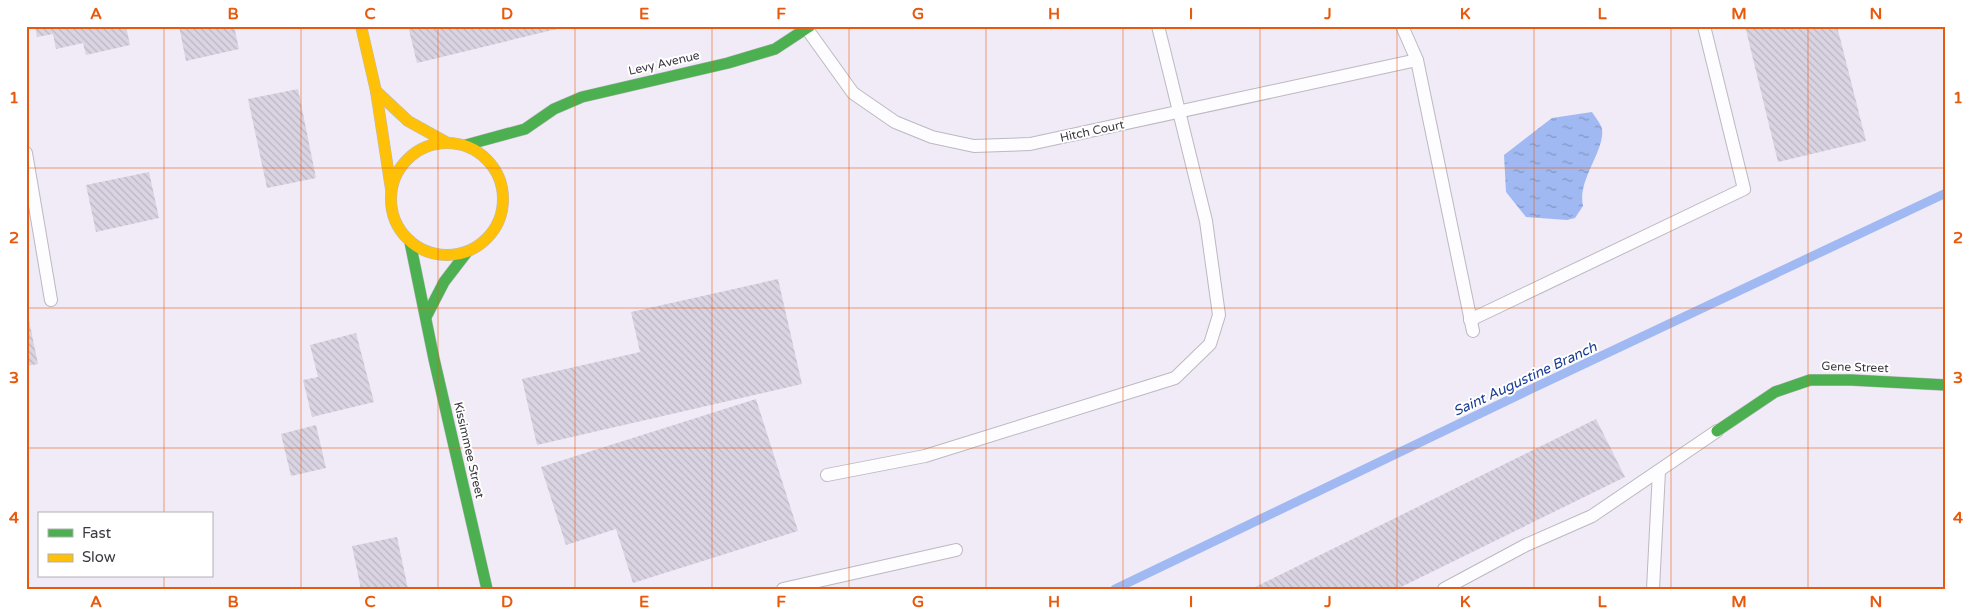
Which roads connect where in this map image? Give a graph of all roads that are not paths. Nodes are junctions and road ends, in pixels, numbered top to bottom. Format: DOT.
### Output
graph roads {
  1 [pos="360,26"];
  2 [pos="1158,26"];
  3 [pos="1402,26"];
  4 [pos="1704,26"];
  5 [pos="808,27"];
  6 [pos="1417,60"];
  7 [pos="376,91"];
  8 [pos="1181,112"];
  9 [pos="525,129"];
  10 [pos="446,142"];
  11 [pos="466,145"];
  12 [pos="516,146"];
  13 [pos="26,153"];
  14 [pos="506,164"];
  15 [pos="502,188"];
  16 [pos="391,189"];
  17 [pos="410,242"];
  18 [pos="467,252"];
  19 [pos="51,300"];
  20 [pos="426,317"];
  21 [pos="1946,385"];
  22 [pos="1717,431"];
  23 [pos="1659,470"];
  24 [pos="827,475"];
  25 [pos="956,550"];
  26 [pos="487,589"];
  27 [pos="783,589"];
  28 [pos="1444,589"];
  29 [pos="1653,589"];
  1 -- 7 [label="street"];
  2 -- 8 [label="lane"];
  3 -- 6 [label="lane"];
  4 -- 6 [label="lane"];
  5 -- 8 [label="lane, Hitch Court"];
  5 -- 9 [label="street, Levy Avenue"];
  6 -- 8 [label="lane, Hitch Court"];
  7 -- 10 [label="street"];
  7 -- 16 [label="street"];
  8 -- 24 [label="lane"];
  9 -- 11 [label="street, Levy Avenue"];
  9 -- 12 [label="street, Levy Avenue"];
  10 -- 11 [label="street"];
  10 -- 16 [label="street"];
  11 -- 15 [label="street"];
  13 -- 19 [label="lane"];
  14 -- 15 [label="street"];
  15 -- 18 [label="street"];
  16 -- 17 [label="street"];
  17 -- 18 [label="street"];
  17 -- 20 [label="street, Kissimmee Street"];
  18 -- 20 [label="street"];
  20 -- 26 [label="street, Kissimmee Street"];
  21 -- 22 [label="street, Gene Street"];
  22 -- 23 [label="lane"];
  23 -- 28 [label="lane"];
  23 -- 29 [label="lane"];
  25 -- 27 [label="lane"];
}
